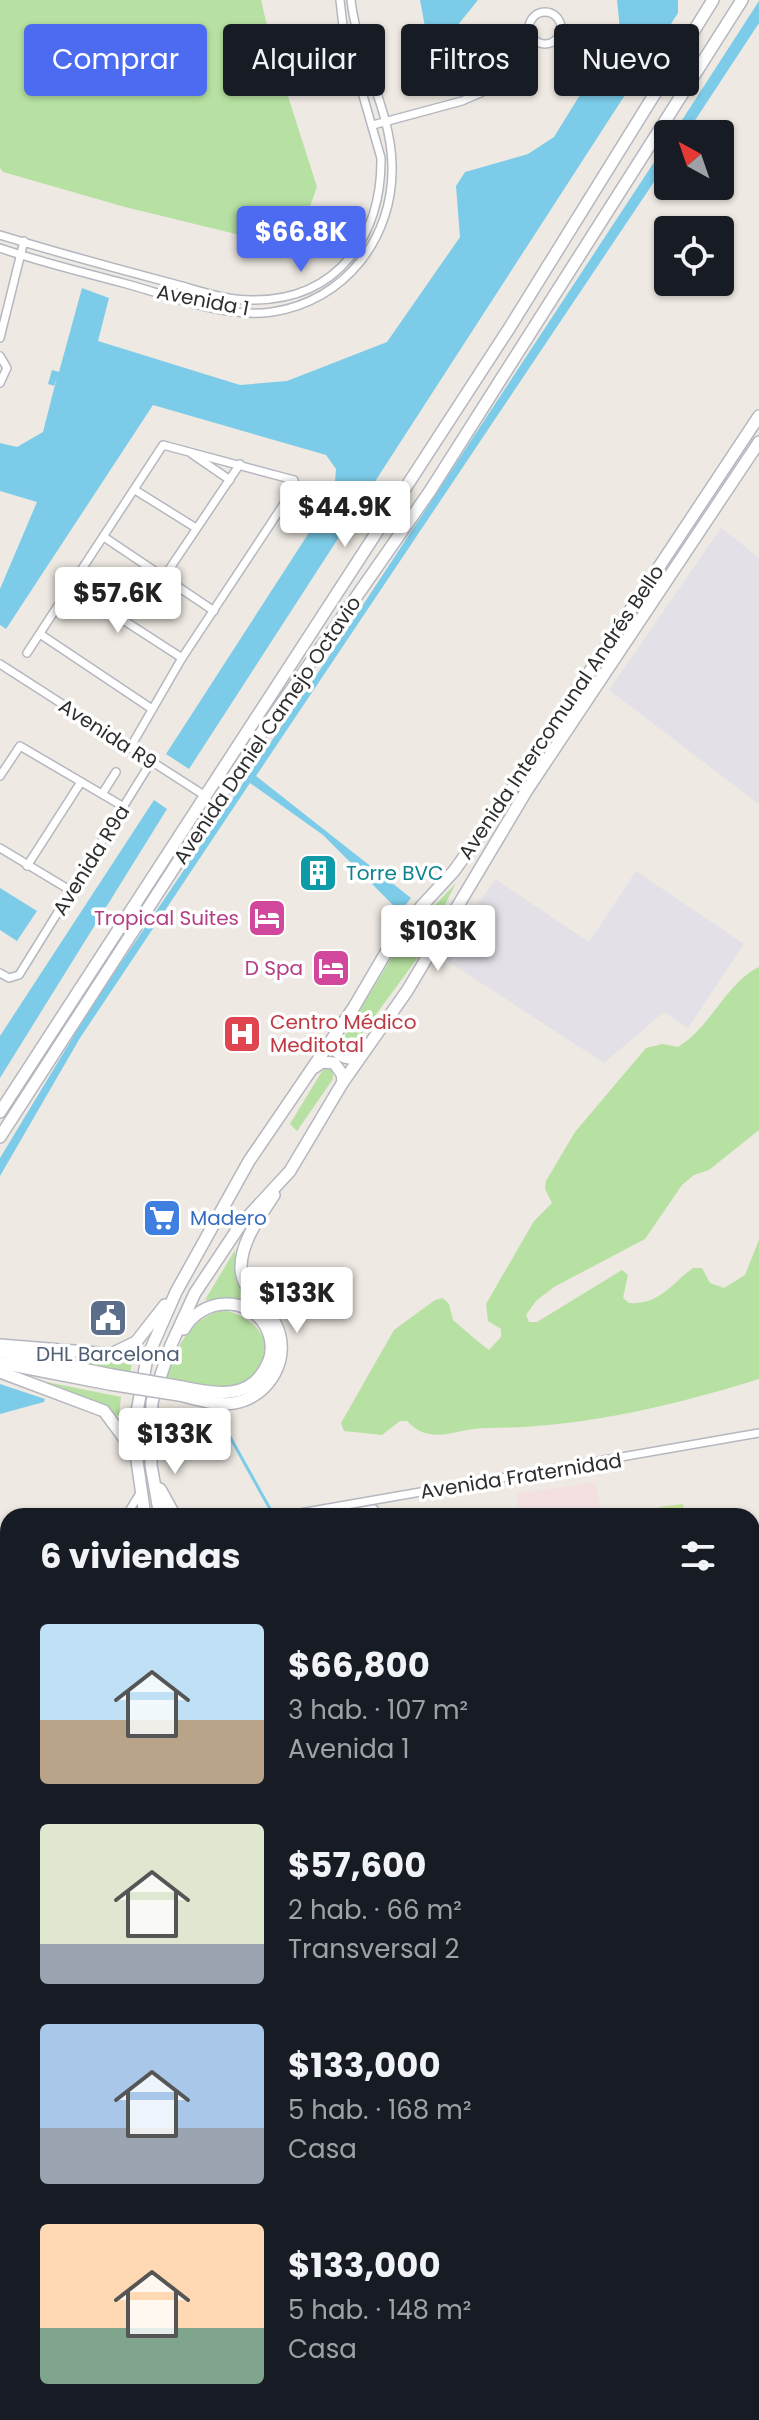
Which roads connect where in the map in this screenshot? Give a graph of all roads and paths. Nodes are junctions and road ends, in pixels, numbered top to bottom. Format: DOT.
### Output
graph roads {
  1 [pos="340,0"];
  2 [pos="351,0"];
  3 [pos="713,0"];
  4 [pos="737,2"];
  5 [pos="536,41"];
  6 [pos="473,96"];
  7 [pos="384,122"];
  8 [pos="373,125"];
  9 [pos="0,235"];
  10 [pos="24,241"];
  11 [pos="0,248"];
  12 [pos="20,254"];
  13 [pos="110,266"];
  14 [pos="106,278"];
  15 [pos="0,338"];
  16 [pos="0,356"];
  17 [pos="0,383"];
  18 [pos="759,416"];
  19 [pos="759,442"];
  20 [pos="187,450"];
  21 [pos="240,464"];
  22 [pos="230,480"];
  23 [pos="135,490"];
  24 [pos="196,528"];
  25 [pos="104,537"];
  26 [pos="164,577"];
  27 [pos="72,587"];
  28 [pos="214,611"];
  29 [pos="40,634"];
  30 [pos="27,653"];
  31 [pos="182,658"];
  32 [pos="0,664"];
  33 [pos="152,709"];
  34 [pos="130,748"];
  35 [pos="151,762"];
  36 [pos="116,772"];
  37 [pos="0,776"];
  38 [pos="81,782"];
  39 [pos="102,794"];
  40 [pos="205,795"];
  41 [pos="216,802"];
  42 [pos="124,807"];
  43 [pos="0,848"];
  44 [pos="27,866"];
  45 [pos="73,892"];
  46 [pos="0,973"];
  47 [pos="332,1040"];
  48 [pos="358,1058"];
  49 [pos="315,1067"];
  50 [pos="343,1082"];
  51 [pos="0,1112"];
  52 [pos="0,1137"];
  53 [pos="290,1171"];
  54 [pos="176,1292"];
  55 [pos="0,1345"];
  56 [pos="0,1352"];
  57 [pos="0,1363"];
  58 [pos="0,1372"];
  59 [pos="160,1376"];
  60 [pos="110,1379"];
  61 [pos="181,1391"];
  62 [pos="759,1433"];
  63 [pos="150,1450"];
  64 [pos="133,1452"];
  65 [pos="140,1493"];
  66 [pos="131,1508"];
  67 [pos="143,1508"];
  68 [pos="159,1508"];
  69 [pos="170,1508"];
  70 [pos="336,1508"];
  1 -- 8 [label="street, Avenida 1"];
  2 -- 7 [label="street, Avenida 1"];
  3 -- 40 [label="main road, Avenida Daniel Camejo Octavio"];
  4 -- 41 [label="main road, Avenida Daniel Camejo Octavio"];
  5 -- 5 [label="street"];
  6 -- 7 [label="street"];
  7 -- 8 [label="street"];
  7 -- 14 [label="street, Avenida 1"];
  8 -- 13 [label="street, Avenida 1"];
  9 -- 10 [label="street, Avenida 1"];
  10 -- 12 [label="street"];
  10 -- 13 [label="street, Avenida 1"];
  11 -- 12 [label="street, Avenida 1"];
  12 -- 14 [label="street, Avenida 1"];
  12 -- 15 [label="street"];
  13 -- 14 [label="street"];
  16 -- 17 [label="street"];
  18 -- 47 [label="main road, Avenida Intercomunal Andrés Bello"];
  19 -- 48 [label="main road, Avenida Intercomunal Andrés Bello"];
  20 -- 21 [label="street"];
  20 -- 22 [label="street"];
  20 -- 23 [label="street"];
  21 -- 22 [label="street"];
  21 -- 28 [label="street"];
  22 -- 24 [label="street"];
  23 -- 24 [label="street"];
  23 -- 25 [label="street"];
  24 -- 26 [label="street"];
  25 -- 26 [label="street"];
  25 -- 27 [label="street"];
  26 -- 28 [label="street"];
  27 -- 29 [label="street"];
  27 -- 31 [label="street"];
  28 -- 31 [label="street"];
  29 -- 30 [label="street"];
  29 -- 33 [label="street"];
  31 -- 33 [label="street"];
  32 -- 34 [label="street, Avenida R9"];
  33 -- 34 [label="street"];
  34 -- 35 [label="street, Avenida R9"];
  35 -- 40 [label="street, Avenida R9"];
  35 -- 42 [label="street, Avenida R9a"];
  36 -- 39 [label="street"];
  37 -- 38 [label="street"];
  38 -- 39 [label="street"];
  38 -- 44 [label="street"];
  39 -- 42 [label="street"];
  40 -- 41 [label="street, Avenida R9"];
  40 -- 51 [label="main road, Avenida Daniel Camejo Octavio"];
  41 -- 52 [label="main road, Avenida Daniel Camejo Octavio"];
  42 -- 45 [label="street, Avenida R9a"];
  43 -- 44 [label="street"];
  44 -- 45 [label="street"];
  45 -- 46 [label="street, Avenida R9a"];
  47 -- 48 [label="main road"];
  47 -- 49 [label="main road, Avenida Intercomunal Andrés Bello"];
  48 -- 50 [label="main road, Avenida Intercomunal Andrés Bello"];
  49 -- 50 [label="main road"];
  49 -- 54 [label="main road, Avenida Intercomunal Andrés Bello"];
  50 -- 53 [label="main road, Avenida Intercomunal Andrés Bello"];
  53 -- 59 [label="main road, Avenida Intercomunal Andrés Bello"];
  53 -- 61 [label="main road"];
  54 -- 55 [label="main road"];
  54 -- 64 [label="main road, Avenida Intercomunal Andrés Bello"];
  56 -- 60 [label="main road"];
  57 -- 60 [label="main road"];
  58 -- 64 [label="main road"];
  59 -- 61 [label="main road"];
  59 -- 63 [label="main road, Avenida Intercomunal Andrés Bello"];
  60 -- 61 [label="main road, bridge"];
  62 -- 70 [label="street, Avenida Fraternidad"];
  63 -- 68 [label="main road, Avenida Intercomunal Andrés Bello"];
  63 -- 69 [label="main road"];
  64 -- 65 [label="main road, Avenida Intercomunal Andrés Bello"];
  65 -- 66 [label="street"];
  65 -- 67 [label="main road, Avenida Intercomunal Andrés Bello"];
}
